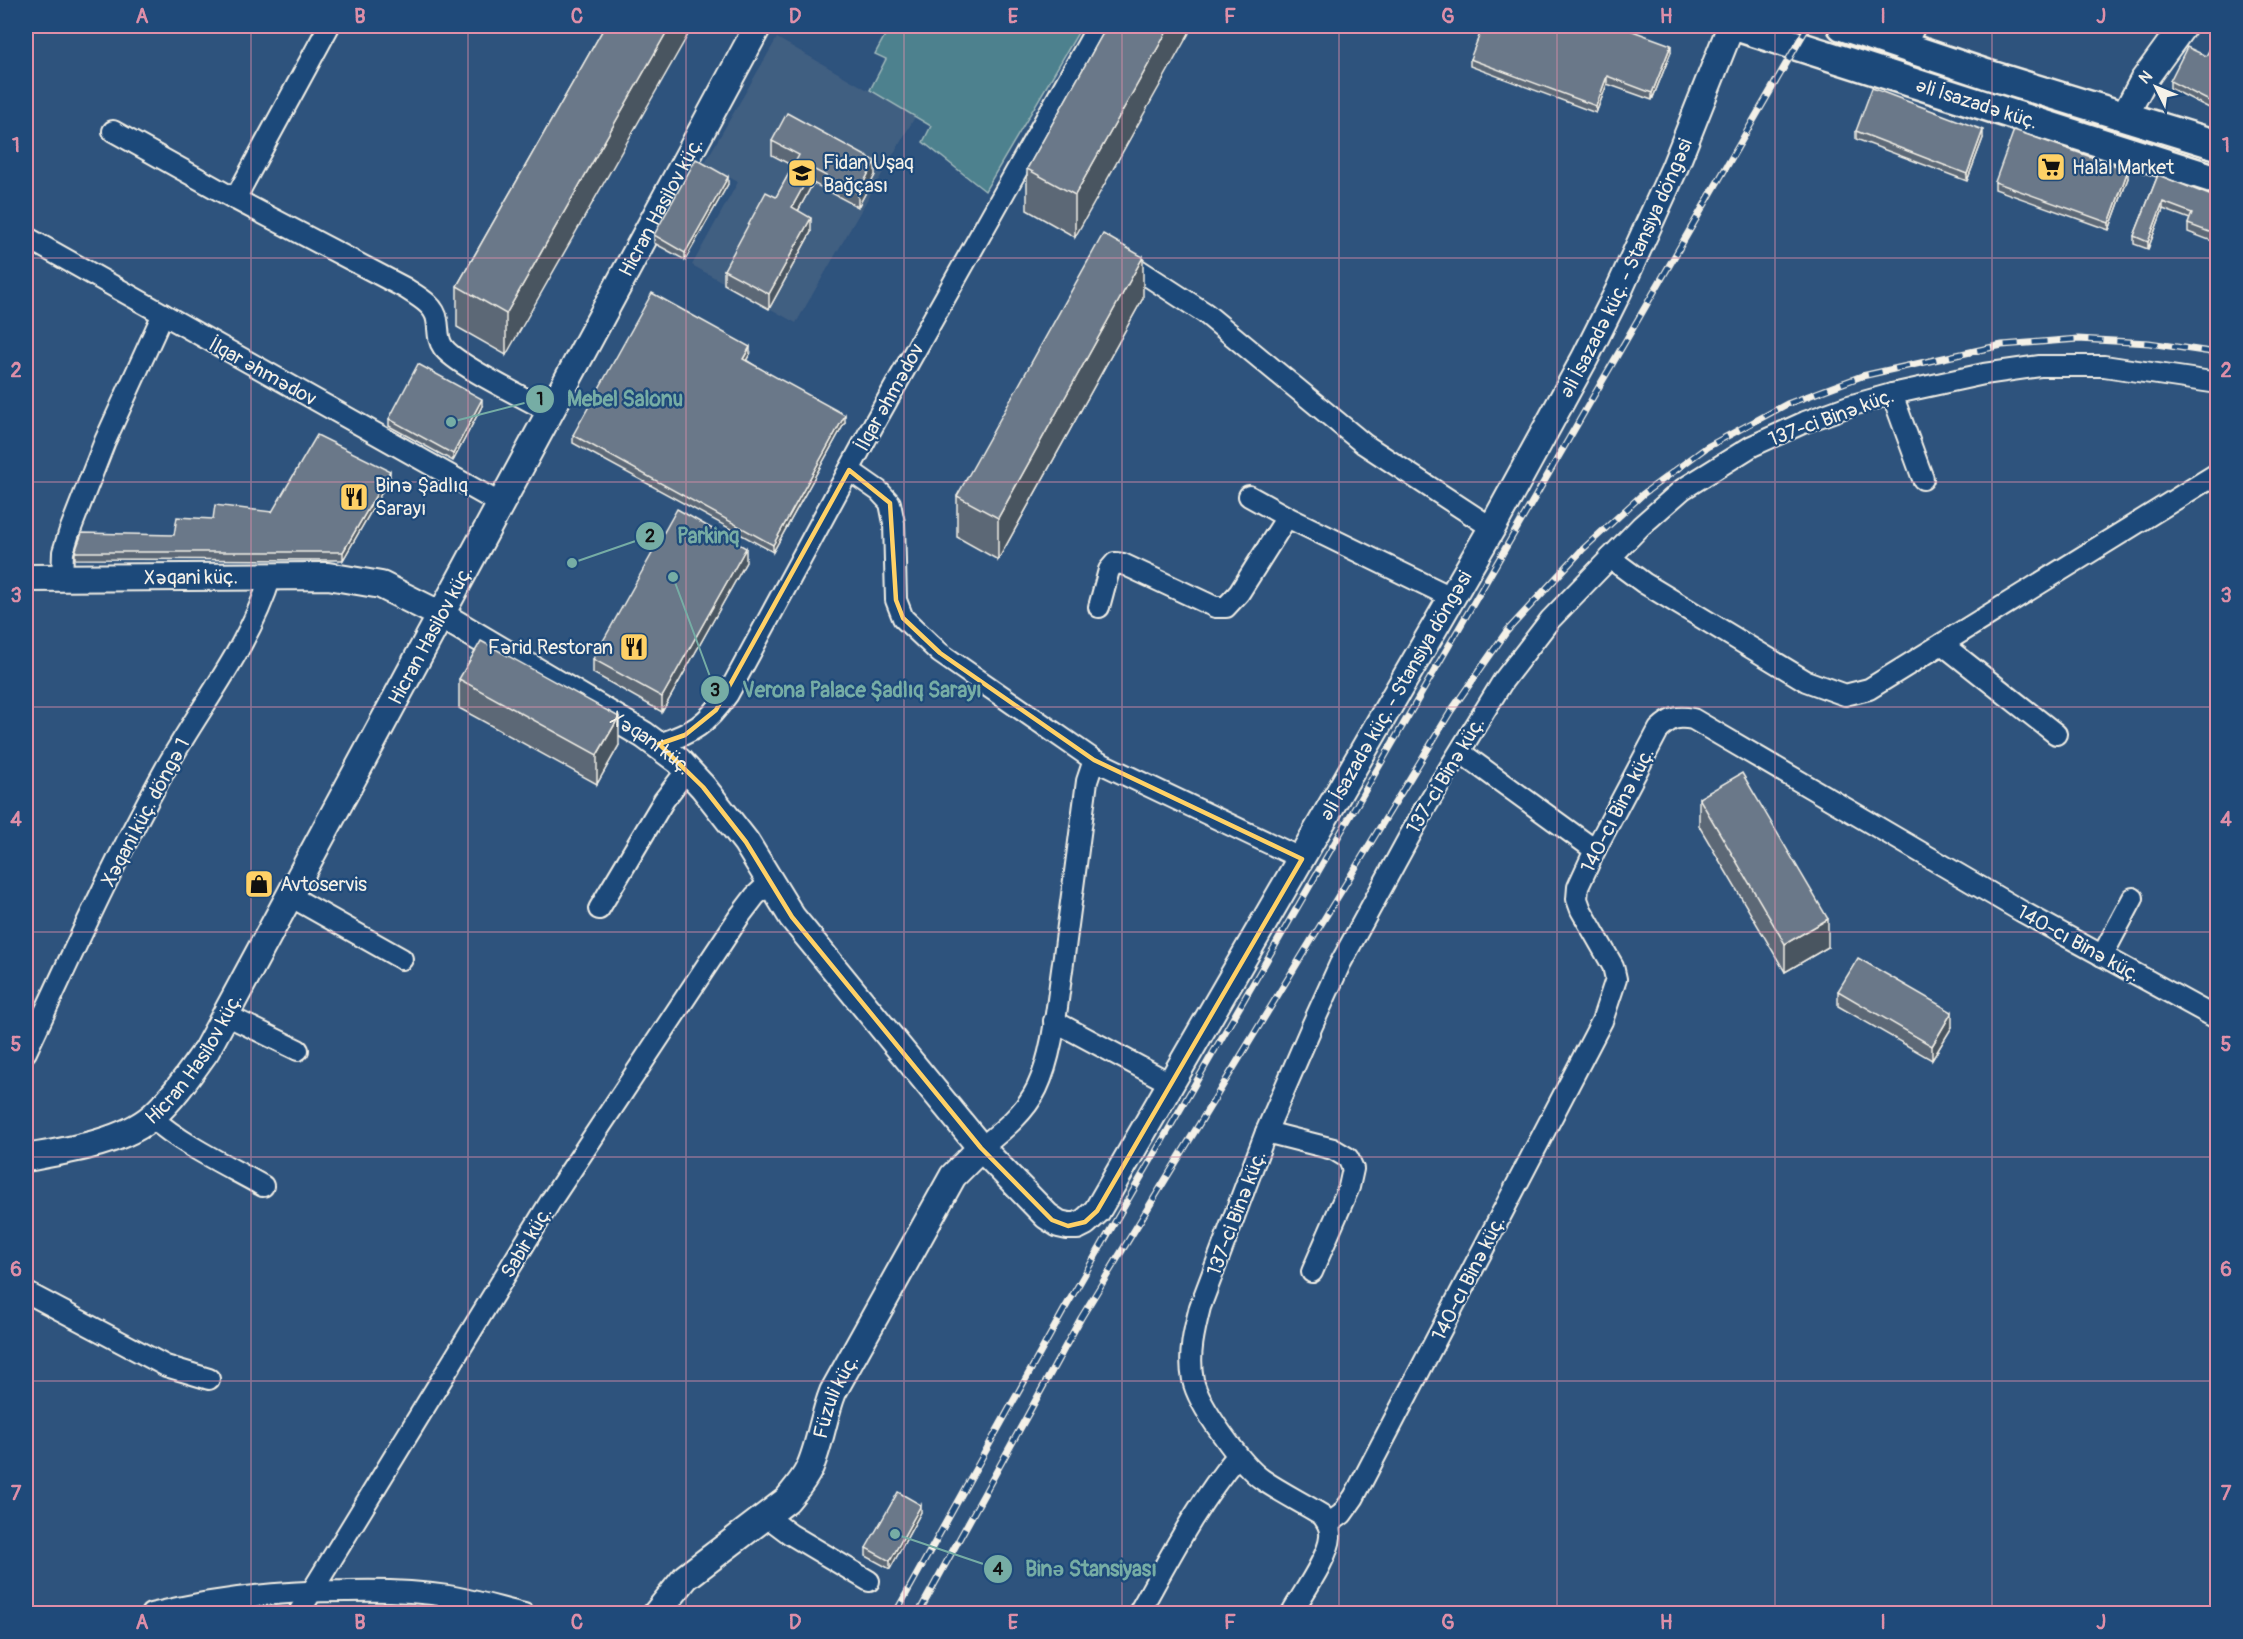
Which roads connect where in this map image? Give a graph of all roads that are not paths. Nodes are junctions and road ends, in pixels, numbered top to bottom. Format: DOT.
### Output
graph roads {
  1 [pos="329,26"];
  2 [pos="758,26"];
  3 [pos="1098,26"];
  4 [pos="1733,26"];
  5 [pos="1842,26"];
  6 [pos="2183,26"];
  7 [pos="1910,36"];
  8 [pos="2125,115"];
  9 [pos="113,131"];
  10 [pos="2217,144"];
  11 [pos="2114,147"];
  12 [pos="2217,180"];
  13 [pos="235,199"];
  14 [pos="26,237"];
  15 [pos="1107,249"];
  16 [pos="163,314"];
  17 [pos="2217,383"];
  18 [pos="1892,394"];
  19 [pos="550,412"];
  20 [pos="849,470"];
  21 [pos="2217,473"];
  22 [pos="1923,479"];
  23 [pos="1249,496"];
  24 [pos="501,504"];
  25 [pos="1287,517"];
  26 [pos="1492,528"];
  27 [pos="1610,558"];
  28 [pos="271,576"];
  29 [pos="26,578"];
  30 [pos="62,579"];
  31 [pos="1451,597"];
  32 [pos="1099,607"];
  33 [pos="441,615"];
  34 [pos="1942,644"];
  35 [pos="2056,734"];
  36 [pos="659,744"];
  37 [pos="1460,752"];
  38 [pos="1094,760"];
  39 [pos="687,770"];
  40 [pos="1594,850"];
  41 [pos="1302,859"];
  42 [pos="770,882"];
  43 [pos="290,896"];
  44 [pos="2133,898"];
  45 [pos="599,909"];
  46 [pos="2102,956"];
  47 [pos="402,959"];
  48 [pos="226,1015"];
  49 [pos="2217,1019"];
  50 [pos="1054,1021"];
  51 [pos="298,1050"];
  52 [pos="26,1052"];
  53 [pos="1170,1083"];
  54 [pos="151,1117"];
  55 [pos="1266,1132"];
  56 [pos="981,1148"];
  57 [pos="26,1158"];
  58 [pos="263,1186"];
  59 [pos="1312,1272"];
  60 [pos="26,1292"];
  61 [pos="209,1380"];
  62 [pos="1237,1456"];
  63 [pos="766,1516"];
  64 [pos="1328,1524"];
  65 [pos="869,1581"];
  66 [pos="311,1591"];
  67 [pos="151,1614"];
  68 [pos="298,1614"];
  69 [pos="524,1614"];
  70 [pos="656,1614"];
  71 [pos="1138,1614"];
  72 [pos="1291,1614"];
  1 -- 13 [label="street"];
  2 -- 19 [label="street, Hicran Hasilov küç."];
  3 -- 20 [label="street, İlqar Əhmədov"];
  4 -- 11 [label="main road, Əli İsazadə küç."];
  4 -- 26 [label="street, Əli İsazadə küç. - Stansiya döngəsi"];
  5 -- 7 [label="main road, Əli İsazadə küç."];
  6 -- 8 [label="street"];
  7 -- 8 [label="main road, Əli İsazadə küç."];
  8 -- 10 [label="main road, Əli İsazadə küç."];
  8 -- 11 [label="main road"];
  9 -- 13 [label="street"];
  11 -- 12 [label="main road, Əli İsazadə küç."];
  13 -- 19 [label="street"];
  14 -- 16 [label="street, İlqar Əhmədov"];
  15 -- 26 [label="street"];
  16 -- 24 [label="street, İlqar Əhmədov"];
  16 -- 30 [label="street"];
  17 -- 18 [label="street, 137-ci Binə küç."];
  18 -- 22 [label="street"];
  18 -- 27 [label="street, 137-ci Binə küç."];
  19 -- 24 [label="street, Hicran Hasilov küç."];
  20 -- 36 [label="street, İlqar Əhmədov"];
  20 -- 38 [label="street"];
  21 -- 34 [label="street"];
  23 -- 25 [label="street"];
  24 -- 33 [label="street, Hicran Hasilov küç."];
  25 -- 31 [label="street"];
  25 -- 32 [label="street"];
  26 -- 31 [label="street, Əli İsazadə küç. - Stansiya döngəsi"];
  27 -- 34 [label="street"];
  27 -- 37 [label="street, 137-ci Binə küç."];
  28 -- 30 [label="street, Xəqani küç."];
  28 -- 33 [label="street, Xəqani küç."];
  28 -- 52 [label="street, Xəqani küç. döngə 1"];
  29 -- 30 [label="street, Xəqani küç."];
  31 -- 41 [label="street, Əli İsazadə küç. - Stansiya döngəsi"];
  33 -- 36 [label="street, Xəqani küç."];
  33 -- 43 [label="street, Hicran Hasilov küç."];
  34 -- 35 [label="street"];
  36 -- 39 [label="street, Xəqani küç."];
  37 -- 40 [label="street"];
  37 -- 55 [label="street, 137-ci Binə küç."];
  38 -- 41 [label="street"];
  38 -- 50 [label="street"];
  39 -- 42 [label="street, Xəqani küç."];
  39 -- 45 [label="street"];
  40 -- 46 [label="street, 140-cı Binə küç."];
  40 -- 64 [label="street, 140-cı Binə küç."];
  41 -- 53 [label="street, Əli İsazadə küç. - Stansiya döngəsi"];
  42 -- 56 [label="street, Xəqani küç."];
  42 -- 66 [label="street, Sabir küç."];
  43 -- 47 [label="street"];
  43 -- 48 [label="street, Hicran Hasilov küç."];
  44 -- 46 [label="street"];
  46 -- 49 [label="street, 140-cı Binə küç."];
  48 -- 51 [label="street"];
  48 -- 54 [label="street, Hicran Hasilov küç."];
  50 -- 53 [label="street"];
  50 -- 56 [label="street"];
  53 -- 56 [label="street, Əli İsazadə küç. - Stansiya döngəsi"];
  54 -- 57 [label="street, Hicran Hasilov küç."];
  54 -- 58 [label="street"];
  55 -- 59 [label="street"];
  55 -- 62 [label="street, 137-ci Binə küç."];
  56 -- 63 [label="street, Füzuli küç."];
  60 -- 61 [label="street"];
  62 -- 64 [label="street, 137-ci Binə küç."];
  62 -- 71 [label="street"];
  63 -- 65 [label="street"];
  63 -- 70 [label="street, Füzuli küç."];
  64 -- 72 [label="street"];
  66 -- 67 [label="street"];
  66 -- 68 [label="street, Sabir küç."];
  66 -- 69 [label="street"];
}
